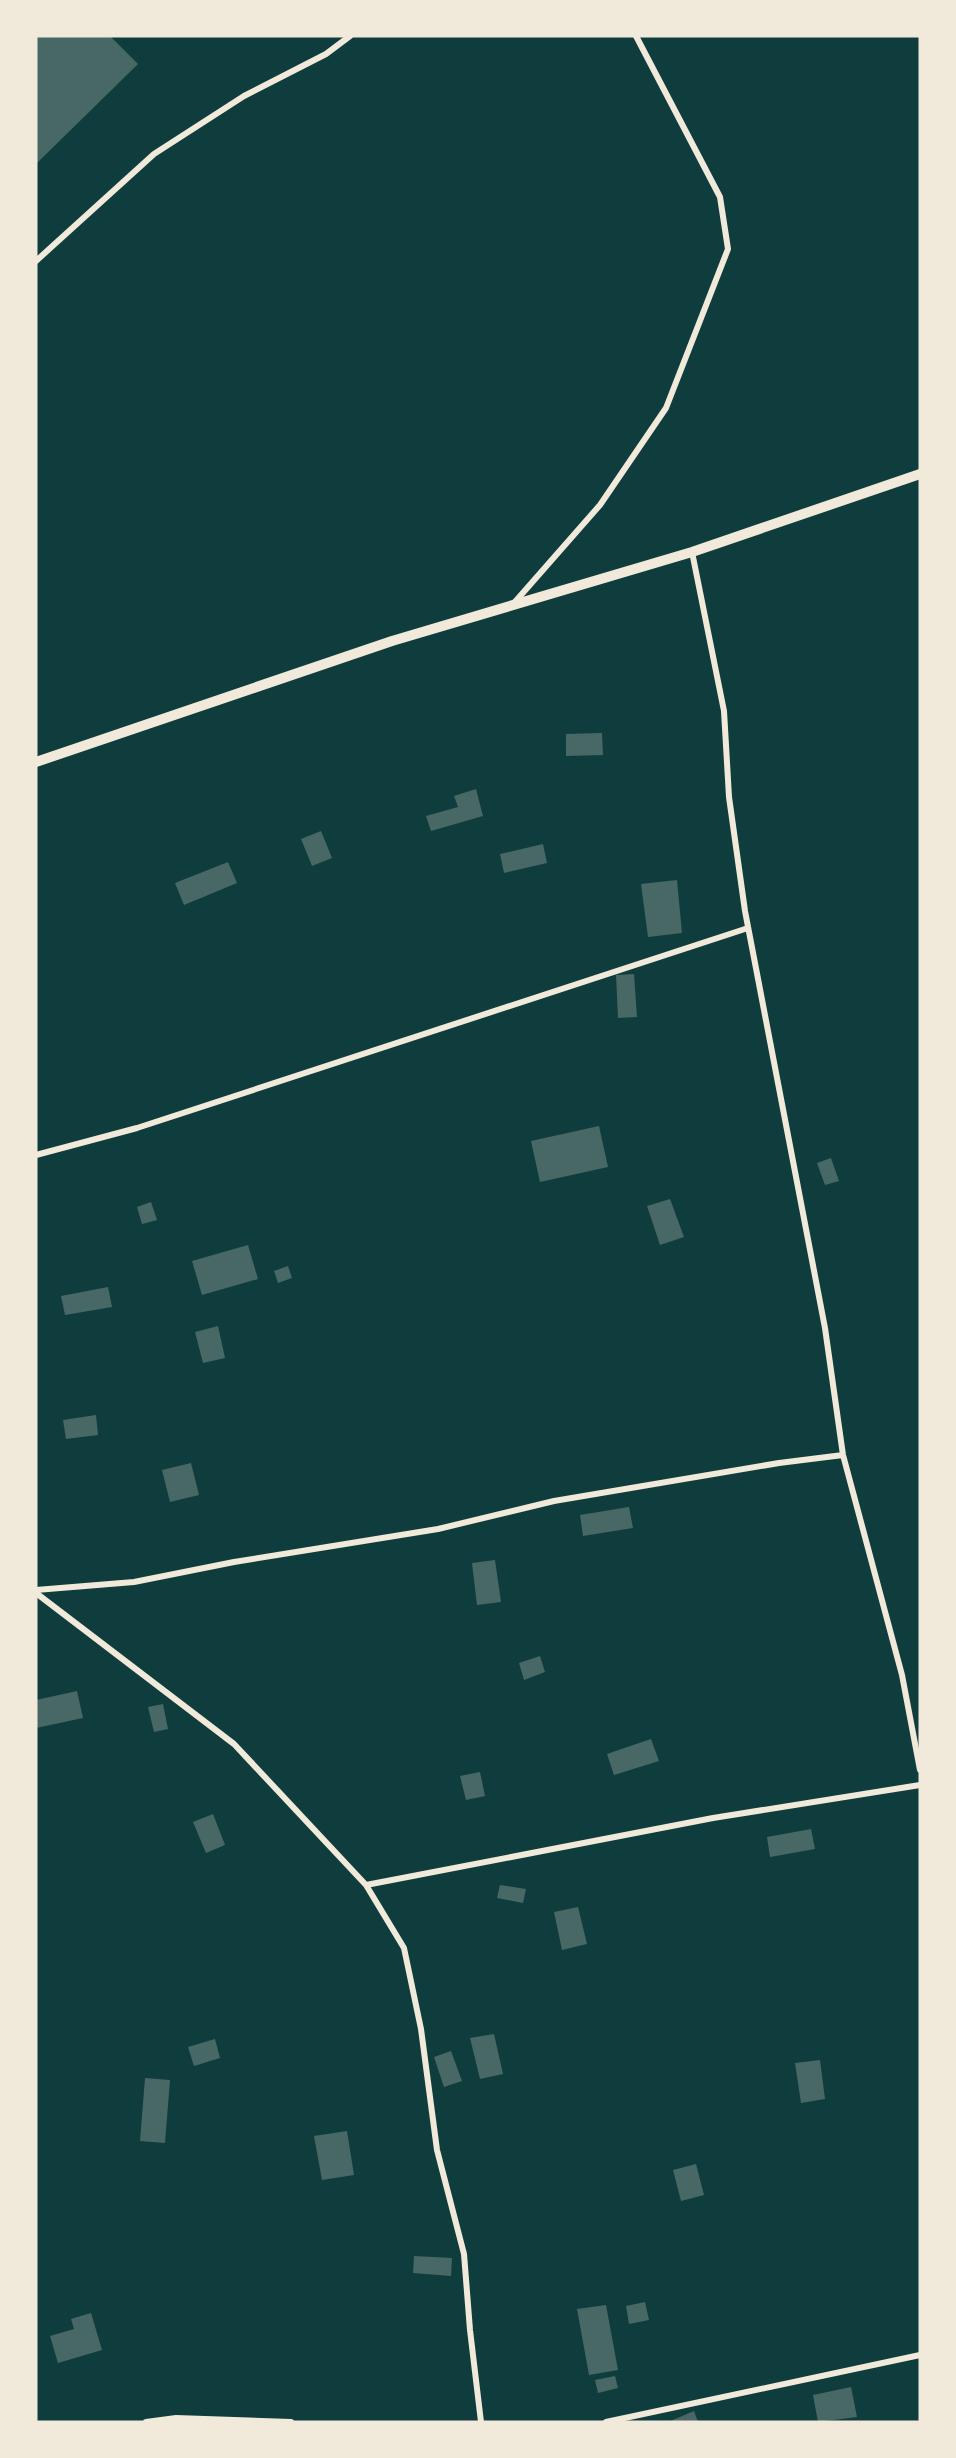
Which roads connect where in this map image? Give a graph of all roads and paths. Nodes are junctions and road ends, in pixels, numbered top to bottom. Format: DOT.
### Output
graph roads {
  1 [pos="350,36"];
  2 [pos="636,36"];
  3 [pos="36,261"];
  4 [pos="920,474"];
  5 [pos="692,552"];
  6 [pos="510,608"];
  7 [pos="36,762"];
  8 [pos="748,928"];
  9 [pos="36,1155"];
  10 [pos="843,1455"];
  11 [pos="36,1591"];
  12 [pos="920,1770"];
  13 [pos="920,1785"];
  14 [pos="366,1885"];
  15 [pos="920,2355"];
  16 [pos="146,2422"];
  17 [pos="291,2422"];
  18 [pos="481,2422"];
  19 [pos="606,2422"];
  1 -- 3 [label="street"];
  2 -- 6 [label="street"];
  4 -- 5 [label="street"];
  5 -- 6 [label="street"];
  5 -- 8 [label="street"];
  6 -- 7 [label="street"];
  8 -- 9 [label="street"];
  8 -- 10 [label="street"];
  10 -- 11 [label="street"];
  10 -- 12 [label="street"];
  11 -- 14 [label="street"];
  13 -- 14 [label="street"];
  14 -- 18 [label="street"];
  15 -- 19 [label="street"];
  16 -- 17 [label="street"];
}
